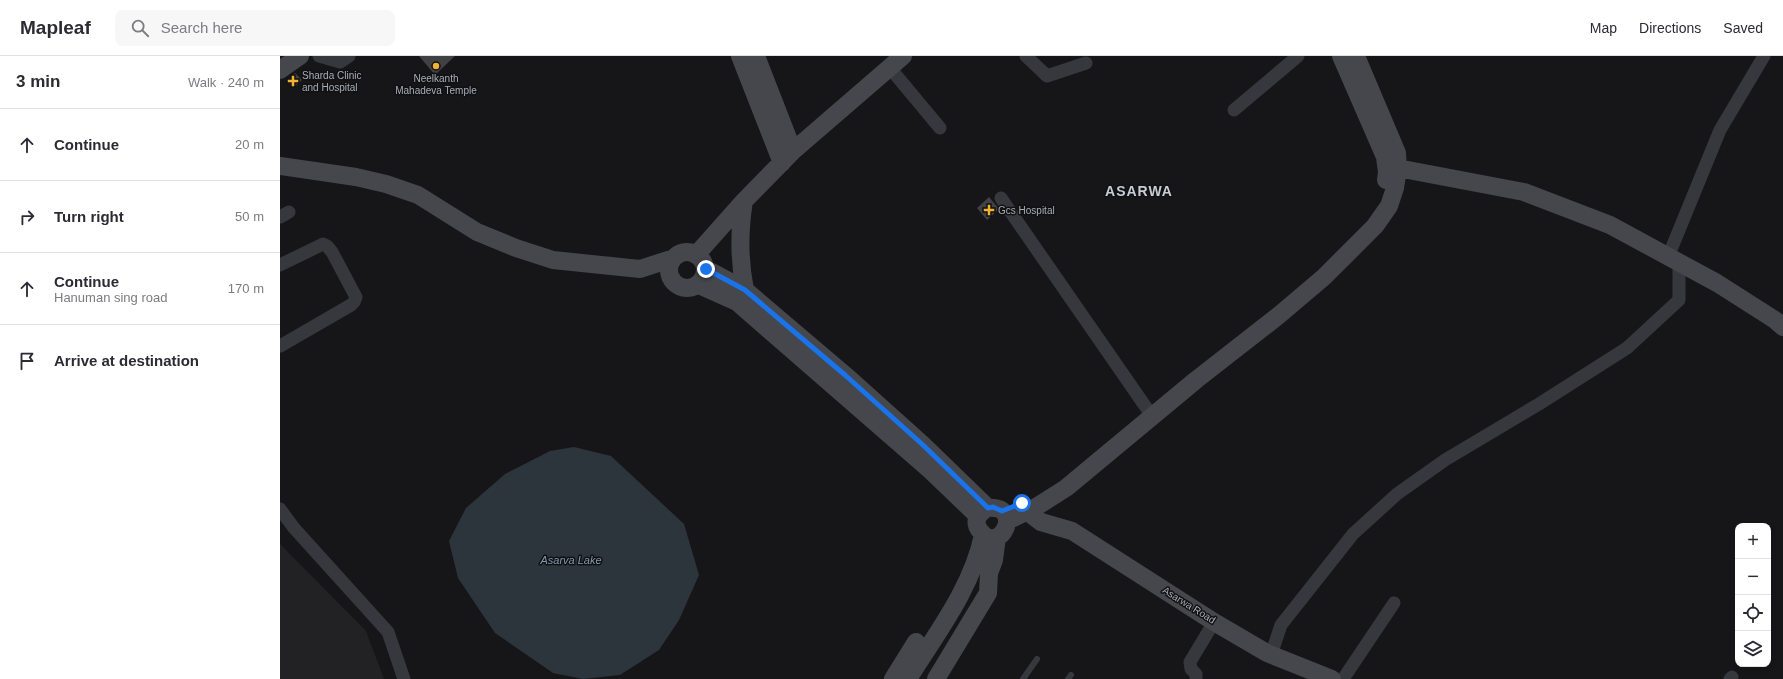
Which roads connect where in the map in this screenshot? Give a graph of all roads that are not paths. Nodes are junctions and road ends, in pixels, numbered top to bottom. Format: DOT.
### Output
graph roads {
  1 [pos="300,56"];
  2 [pos="319,56"];
  3 [pos="349,56"];
  4 [pos="740,56"];
  5 [pos="756,56"];
  6 [pos="1026,56"];
  7 [pos="1298,56"];
  8 [pos="1341,56"];
  9 [pos="1356,56"];
  10 [pos="1764,56"];
  11 [pos="897,62"];
  12 [pos="1086,63"];
  13 [pos="280,70"];
  14 [pos="1234,110"];
  15 [pos="940,128"];
  16 [pos="788,157"];
  17 [pos="280,166"];
  18 [pos="1392,167"];
  19 [pos="1001,198"];
  20 [pos="744,201"];
  21 [pos="674,258"];
  22 [pos="1673,260"];
  23 [pos="280,265"];
  24 [pos="640,269"];
  25 [pos="700,269"];
  26 [pos="672,281"];
  27 [pos="745,290"];
  28 [pos="1780,321"];
  29 [pos="280,346"];
  30 [pos="865,403"];
  31 [pos="1149,411"];
  32 [pos="1029,505"];
  33 [pos="280,509"];
  34 [pos="994,514"];
  35 [pos="990,536"];
  36 [pos="978,577"];
  37 [pos="1394,603"];
  38 [pos="1214,622"];
  39 [pos="1271,655"];
  40 [pos="1037,659"];
  41 [pos="404,679"];
  42 [pos="893,679"];
  43 [pos="908,679"];
  44 [pos="922,679"];
  45 [pos="936,679"];
  46 [pos="1023,679"];
  47 [pos="1196,679"];
  48 [pos="1334,679"];
  1 -- 13 [label="street"];
  2 -- 3 [label="street"];
  4 -- 16 [label="street"];
  5 -- 16 [label="street"];
  6 -- 12 [label="street"];
  7 -- 14 [label="street"];
  8 -- 18 [label="street"];
  9 -- 18 [label="street"];
  10 -- 22 [label="street"];
  11 -- 15 [label="street"];
  11 -- 16 [label="street"];
  16 -- 20 [label="street"];
  17 -- 24 [label="street"];
  18 -- 22 [label="street"];
  18 -- 31 [label="street"];
  19 -- 31 [label="street"];
  20 -- 25 [label="street"];
  20 -- 27 [label="street"];
  21 -- 24 [label="street"];
  21 -- 25 [label="street"];
  21 -- 26 [label="street"];
  22 -- 28 [label="street"];
  22 -- 39 [label="street"];
  23 -- 29 [label="street"];
  24 -- 26 [label="street"];
  25 -- 26 [label="street"];
  25 -- 27 [label="street"];
  25 -- 30 [label="street"];
  27 -- 30 [label="street"];
  30 -- 34 [label="street"];
  30 -- 34 [label="street"];
  31 -- 32 [label="street"];
  32 -- 34 [label="street"];
  32 -- 38 [label="street, Asarwa Road"];
  33 -- 41 [label="street"];
  34 -- 35 [label="street"];
  34 -- 35 [label="street"];
  35 -- 36 [label="street"];
  36 -- 42 [label="street"];
  36 -- 43 [label="street"];
  36 -- 44 [label="street"];
  36 -- 45 [label="street"];
  37 -- 48 [label="street"];
  38 -- 39 [label="street, Asarwa Road"];
  38 -- 47 [label="street"];
  39 -- 48 [label="street, Asarwa Road"];
  40 -- 46 [label="lane"];
}
